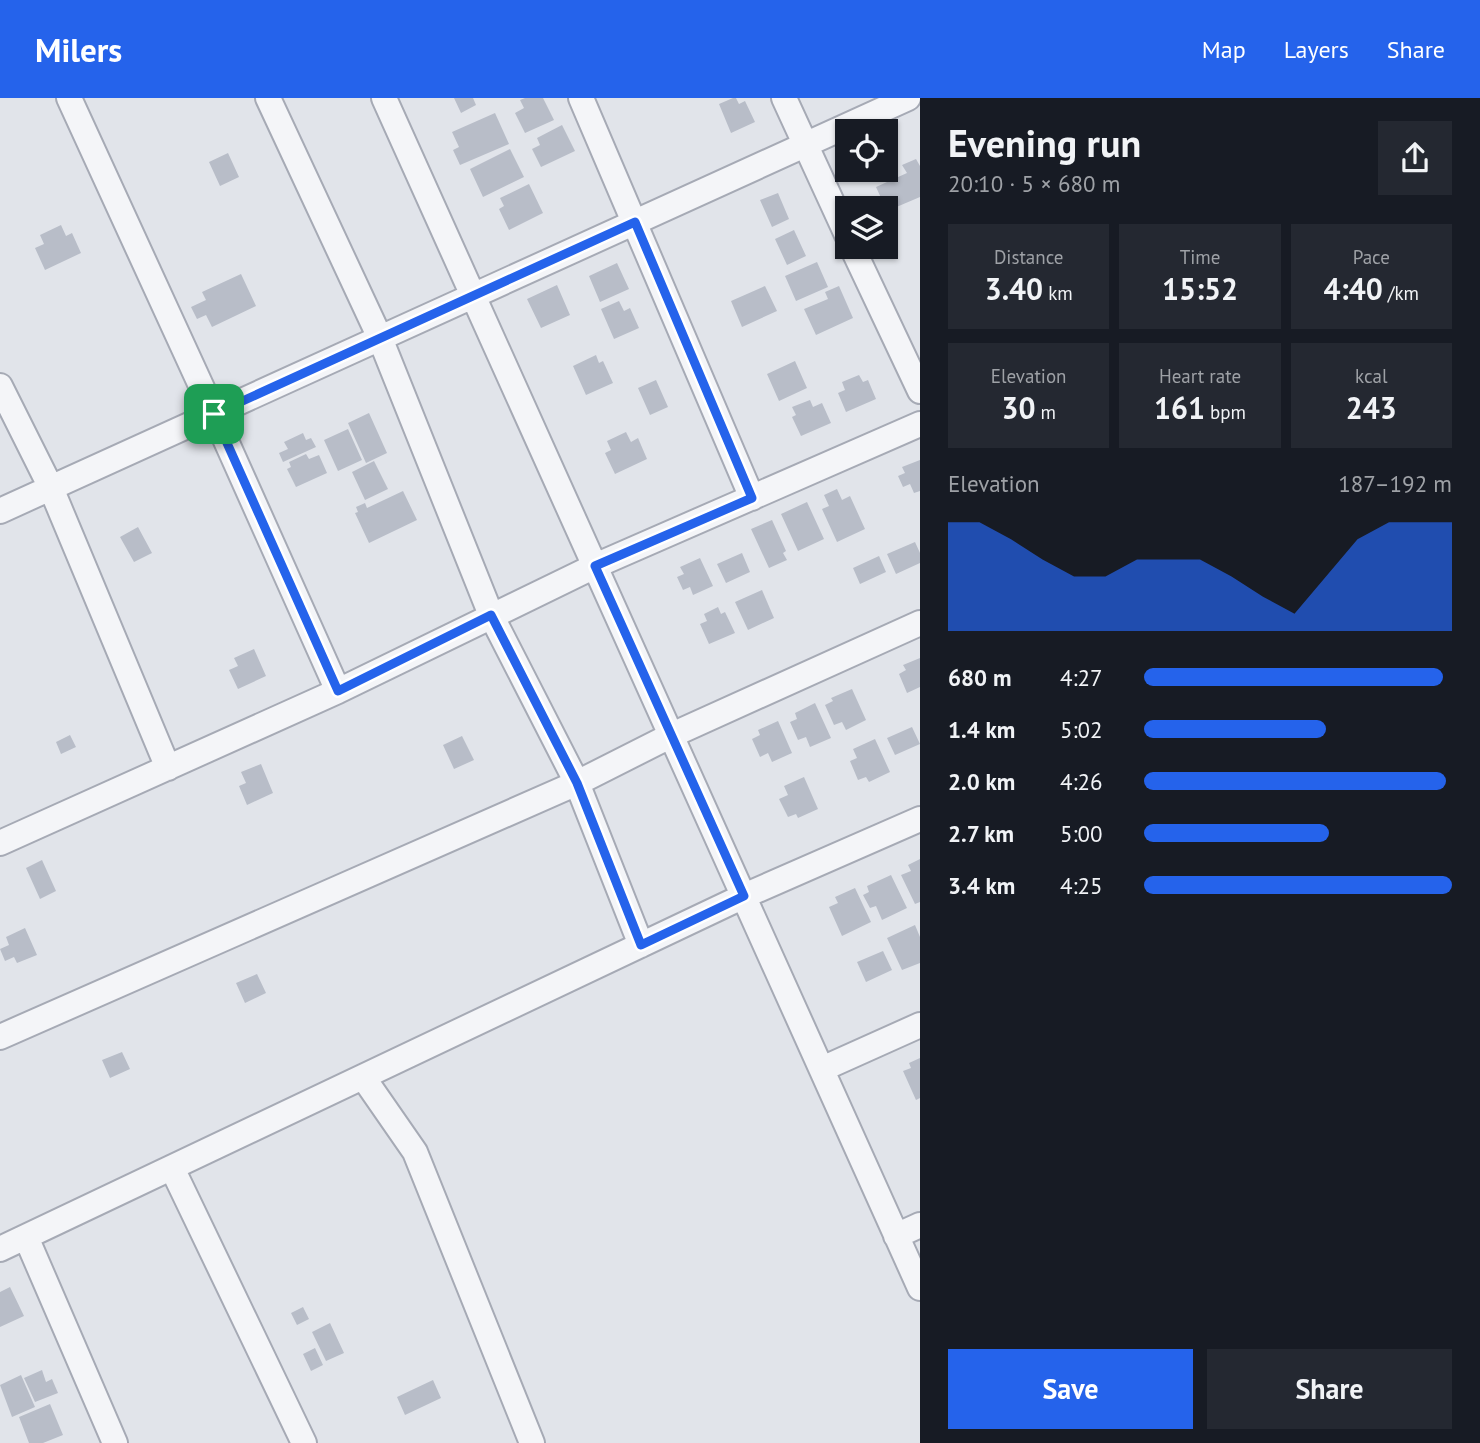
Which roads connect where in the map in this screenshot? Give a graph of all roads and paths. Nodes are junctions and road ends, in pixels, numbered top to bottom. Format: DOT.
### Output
graph roads {
  1 [pos="69,98"];
  2 [pos="268,98"];
  3 [pos="384,98"];
  4 [pos="581,98"];
  5 [pos="784,98"];
  6 [pos="908,98"];
  7 [pos="805,145"];
  8 [pos="835,209"];
  9 [pos="635,222"];
  10 [pos="858,259"];
  11 [pos="474,295"];
  12 [pos="380,338"];
  13 [pos="0,386"];
  14 [pos="920,391"];
  15 [pos="214,414"];
  16 [pos="920,424"];
  17 [pos="51,488"];
  18 [pos="752,498"];
  19 [pos="0,511"];
  20 [pos="595,566"];
  21 [pos="491,615"];
  22 [pos="920,623"];
  23 [pos="338,691"];
  24 [pos="672,735"];
  25 [pos="168,768"];
  26 [pos="577,783"];
  27 [pos="920,819"];
  28 [pos="0,842"];
  29 [pos="744,896"];
  30 [pos="641,945"];
  31 [pos="920,1025"];
  32 [pos="0,1037"];
  33 [pos="822,1069"];
  34 [pos="363,1077"];
  35 [pos="172,1168"];
  36 [pos="920,1225"];
  37 [pos="896,1236"];
  38 [pos="26,1237"];
  39 [pos="0,1249"];
  40 [pos="920,1288"];
  41 [pos="115,1443"];
  42 [pos="304,1443"];
  43 [pos="531,1443"];
  1 -- 15 [label="street"];
  2 -- 12 [label="street"];
  3 -- 11 [label="street"];
  4 -- 9 [label="street"];
  5 -- 7 [label="street"];
  6 -- 7 [label="street"];
  7 -- 8 [label="street"];
  7 -- 9 [label="street"];
  9 -- 11 [label="street"];
  9 -- 18 [label="street"];
  10 -- 14 [label="street"];
  11 -- 12 [label="street"];
  11 -- 20 [label="street"];
  12 -- 15 [label="street"];
  12 -- 21 [label="street"];
  13 -- 17 [label="street"];
  15 -- 17 [label="street"];
  15 -- 23 [label="street"];
  16 -- 18 [label="street"];
  17 -- 19 [label="street"];
  17 -- 25 [label="street"];
  18 -- 20 [label="street"];
  20 -- 21 [label="street"];
  20 -- 24 [label="street"];
  21 -- 23 [label="street"];
  21 -- 26 [label="street"];
  22 -- 24 [label="street"];
  23 -- 25 [label="street"];
  24 -- 26 [label="street"];
  24 -- 29 [label="street"];
  25 -- 28 [label="street"];
  26 -- 30 [label="street"];
  26 -- 32 [label="street"];
  27 -- 29 [label="street"];
  29 -- 30 [label="street"];
  29 -- 33 [label="street"];
  30 -- 34 [label="street"];
  31 -- 33 [label="street"];
  33 -- 37 [label="street"];
  34 -- 35 [label="street"];
  34 -- 43 [label="street"];
  35 -- 38 [label="street"];
  35 -- 42 [label="street"];
  36 -- 37 [label="street"];
  37 -- 40 [label="street"];
  38 -- 39 [label="street"];
  38 -- 41 [label="street"];
}
